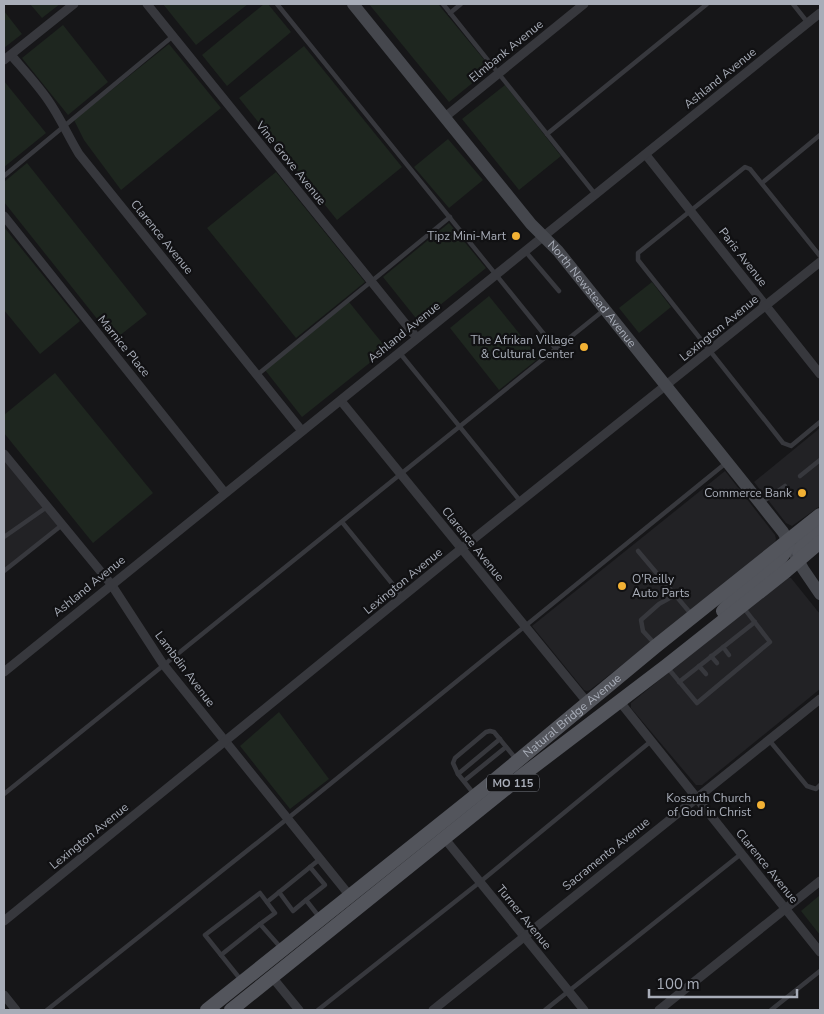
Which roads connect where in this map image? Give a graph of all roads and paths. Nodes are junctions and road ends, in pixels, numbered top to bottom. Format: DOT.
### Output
graph roads {
  1 [pos="74,4"];
  2 [pos="147,4"];
  3 [pos="277,4"];
  4 [pos="353,4"];
  5 [pos="443,4"];
  6 [pos="461,4"];
  7 [pos="584,4"];
  8 [pos="707,4"];
  9 [pos="793,4"];
  10 [pos="450,13"];
  11 [pos="820,13"];
  12 [pos="808,22"];
  13 [pos="173,36"];
  14 [pos="7,57"];
  15 [pos="499,73"];
  16 [pos="445,117"];
  17 [pos="65,126"];
  18 [pos="547,134"];
  19 [pos="820,135"];
  20 [pos="646,154"];
  21 [pos="4,176"];
  22 [pos="762,182"];
  23 [pos="596,194"];
  24 [pos="690,211"];
  25 [pos="4,216"];
  26 [pos="450,217"];
  27 [pos="544,236"];
  28 [pos="525,251"];
  29 [pos="820,256"];
  30 [pos="820,262"];
  31 [pos="496,275"];
  32 [pos="371,282"];
  33 [pos="559,291"];
  34 [pos="766,306"];
  35 [pos="605,309"];
  36 [pos="417,338"];
  37 [pos="556,349"];
  38 [pos="399,352"];
  39 [pos="709,352"];
  40 [pos="820,374"];
  41 [pos="257,375"];
  42 [pos="666,386"];
  43 [pos="341,401"];
  44 [pos="820,422"];
  45 [pos="460,427"];
  46 [pos="302,431"];
  47 [pos="4,454"];
  48 [pos="820,460"];
  49 [pos="728,462"];
  50 [pos="401,475"];
  51 [pos="800,476"];
  52 [pos="785,486"];
  53 [pos="225,492"];
  54 [pos="521,502"];
  55 [pos="760,503"];
  56 [pos="47,507"];
  57 [pos="820,515"];
  58 [pos="342,522"];
  59 [pos="62,525"];
  60 [pos="820,528"];
  61 [pos="4,537"];
  62 [pos="788,541"];
  63 [pos="820,542"];
  64 [pos="462,549"];
  65 [pos="638,551"];
  66 [pos="798,560"];
  67 [pos="4,571"];
  68 [pos="110,584"];
  69 [pos="675,594"];
  70 [pos="820,594"];
  71 [pos="403,597"];
  72 [pos="741,605"];
  73 [pos="693,616"];
  74 [pos="754,622"];
  75 [pos="524,626"];
  76 [pos="700,638"];
  77 [pos="656,646"];
  78 [pos="722,647"];
  79 [pos="729,655"];
  80 [pos="712,656"];
  81 [pos="717,663"];
  82 [pos="164,664"];
  83 [pos="666,666"];
  84 [pos="699,666"];
  85 [pos="4,672"];
  86 [pos="725,672"];
  87 [pos="706,674"];
  88 [pos="728,677"];
  89 [pos="679,682"];
  90 [pos="712,682"];
  91 [pos="717,687"];
  92 [pos="820,700"];
  93 [pos="587,702"];
  94 [pos="620,702"];
  95 [pos="500,739"];
  96 [pos="769,740"];
  97 [pos="224,742"];
  98 [pos="650,742"];
  99 [pos="506,747"];
  100 [pos="517,760"];
  101 [pos="458,774"];
  102 [pos="464,782"];
  103 [pos="820,785"];
  104 [pos="4,794"];
  105 [pos="476,795"];
  106 [pos="696,798"];
  107 [pos="287,819"];
  108 [pos="445,839"];
  109 [pos="741,854"];
  110 [pos="320,859"];
  111 [pos="310,867"];
  112 [pos="820,881"];
  113 [pos="480,882"];
  114 [pos="279,892"];
  115 [pos="350,896"];
  116 [pos="306,900"];
  117 [pos="266,902"];
  118 [pos="786,909"];
  119 [pos="321,919"];
  120 [pos="4,922"];
  121 [pos="260,924"];
  122 [pos="524,936"];
  123 [pos="283,950"];
  124 [pos="820,952"];
  125 [pos="221,955"];
  126 [pos="820,971"];
  127 [pos="272,977"];
  128 [pos="242,982"];
  129 [pos="569,991"];
  130 [pos="4,995"];
  131 [pos="16,1010"];
  132 [pos="48,1010"];
  133 [pos="207,1010"];
  134 [pos="231,1010"];
  135 [pos="299,1010"];
  136 [pos="318,1010"];
  137 [pos="433,1010"];
  138 [pos="545,1010"];
  139 [pos="584,1010"];
  140 [pos="659,1010"];
  141 [pos="771,1010"];
  1 -- 14 [label="street"];
  2 -- 13 [label="street, Vine Grove Avenue"];
  3 -- 26 [label="lane"];
  4 -- 16 [label="street, North Newstead Avenue"];
  5 -- 10 [label="lane"];
  6 -- 10 [label="lane"];
  7 -- 15 [label="street, Elmbank Avenue"];
  8 -- 18 [label="lane"];
  9 -- 12 [label="lane"];
  10 -- 15 [label="lane"];
  11 -- 12 [label="street, Ashland Avenue"];
  12 -- 20 [label="street, Ashland Avenue"];
  13 -- 17 [label="lane"];
  13 -- 32 [label="street, Vine Grove Avenue"];
  14 -- 17 [label="street, Clarence Avenue"];
  15 -- 16 [label="street, Elmbank Avenue"];
  15 -- 18 [label="lane"];
  16 -- 27 [label="street, North Newstead Avenue"];
  17 -- 21 [label="lane"];
  17 -- 41 [label="street, Clarence Avenue"];
  18 -- 23 [label="lane"];
  19 -- 22 [label="lane"];
  20 -- 23 [label="street, Ashland Avenue"];
  20 -- 24 [label="street, Paris Avenue"];
  22 -- 24 [label="lane"];
  22 -- 29 [label="lane"];
  23 -- 27 [label="street, Ashland Avenue"];
  24 -- 34 [label="street, Paris Avenue"];
  24 -- 39 [label="lane"];
  25 -- 53 [label="street, Marnice Place"];
  26 -- 31 [label="lane"];
  26 -- 32 [label="lane"];
  27 -- 28 [label="street, Ashland Avenue"];
  27 -- 35 [label="street, North Newstead Avenue"];
  28 -- 31 [label="street, Ashland Avenue"];
  28 -- 33 [label="lane"];
  30 -- 34 [label="street, Lexington Avenue"];
  31 -- 36 [label="street, Ashland Avenue"];
  31 -- 37 [label="lane"];
  32 -- 36 [label="street, Vine Grove Avenue"];
  32 -- 41 [label="lane"];
  34 -- 39 [label="street, Lexington Avenue"];
  34 -- 40 [label="street, Paris Avenue"];
  35 -- 37 [label="lane"];
  35 -- 42 [label="street, North Newstead Avenue"];
  36 -- 38 [label="street, Ashland Avenue"];
  37 -- 45 [label="lane"];
  38 -- 43 [label="street, Ashland Avenue"];
  38 -- 45 [label="lane"];
  39 -- 42 [label="street, Lexington Avenue"];
  39 -- 44 [label="lane"];
  41 -- 46 [label="street, Clarence Avenue"];
  42 -- 49 [label="street, North Newstead Avenue"];
  42 -- 54 [label="street, Lexington Avenue"];
  43 -- 46 [label="street, Ashland Avenue"];
  43 -- 50 [label="street, Clarence Avenue"];
  45 -- 50 [label="lane"];
  45 -- 54 [label="lane"];
  46 -- 53 [label="street, Ashland Avenue"];
  47 -- 56 [label="street, Lambdin Avenue"];
  48 -- 51 [label="lane"];
  49 -- 55 [label="street, North Newstead Avenue"];
  49 -- 75 [label="lane"];
  50 -- 58 [label="lane"];
  50 -- 64 [label="street, Clarence Avenue"];
  52 -- 55 [label="lane"];
  53 -- 68 [label="street, Ashland Avenue"];
  54 -- 64 [label="street, Lexington Avenue"];
  55 -- 62 [label="street, North Newstead Avenue"];
  56 -- 59 [label="street, Lambdin Avenue"];
  56 -- 61 [label="lane"];
  57 -- 62 [label="main road, Natural Bridge Avenue"];
  58 -- 71 [label="lane"];
  58 -- 82 [label="lane"];
  59 -- 67 [label="lane"];
  59 -- 68 [label="street, Lambdin Avenue"];
  60 -- 66 [label="main road"];
  62 -- 66 [label="street, North Newstead Avenue"];
  62 -- 73 [label="main road, Natural Bridge Avenue"];
  62 -- 76 [label="main road"];
  63 -- 66 [label="main road, Natural Bridge Avenue"];
  64 -- 71 [label="street, Lexington Avenue"];
  64 -- 75 [label="street, Clarence Avenue"];
  65 -- 69 [label="lane"];
  66 -- 70 [label="street, North Newstead Avenue"];
  66 -- 72 [label="main road, Natural Bridge Avenue / MO 115"];
  68 -- 82 [label="street, Lambdin Avenue"];
  68 -- 85 [label="street, Ashland Avenue"];
  69 -- 73 [label="lane"];
  69 -- 77 [label="lane"];
  71 -- 97 [label="street, Lexington Avenue"];
  72 -- 74 [label="lane"];
  72 -- 76 [label="main road, Natural Bridge Avenue / MO 115"];
  73 -- 77 [label="main road, Natural Bridge Avenue"];
  74 -- 78 [label="lane"];
  74 -- 88 [label="lane"];
  75 -- 93 [label="street, Clarence Avenue"];
  75 -- 107 [label="lane"];
  76 -- 83 [label="main road, Natural Bridge Avenue / MO 115"];
  77 -- 93 [label="main road, Natural Bridge Avenue"];
  78 -- 79 [label="lane"];
  78 -- 80 [label="lane"];
  80 -- 81 [label="lane"];
  80 -- 84 [label="lane"];
  82 -- 97 [label="street, Lambdin Avenue"];
  82 -- 104 [label="lane"];
  83 -- 89 [label="lane"];
  83 -- 94 [label="main road, Natural Bridge Avenue / MO 115"];
  84 -- 87 [label="lane"];
  84 -- 89 [label="lane"];
  86 -- 88 [label="lane"];
  88 -- 91 [label="lane"];
  89 -- 91 [label="lane"];
  90 -- 91 [label="lane"];
  92 -- 96 [label="street, Sacramento Avenue"];
  93 -- 100 [label="main road, Natural Bridge Avenue"];
  94 -- 98 [label="street, Clarence Avenue"];
  94 -- 108 [label="main road, Natural Bridge Avenue / MO 115"];
  95 -- 99 [label="lane"];
  95 -- 101 [label="lane"];
  95 -- 101 [label="lane"];
  96 -- 103 [label="lane"];
  96 -- 106 [label="street, Sacramento Avenue"];
  97 -- 107 [label="street, Lambdin Avenue"];
  97 -- 120 [label="street, Lexington Avenue"];
  98 -- 106 [label="street, Clarence Avenue"];
  98 -- 113 [label="lane"];
  99 -- 100 [label="lane"];
  99 -- 102 [label="lane"];
  100 -- 105 [label="main road, Natural Bridge Avenue"];
  101 -- 102 [label="lane"];
  102 -- 105 [label="lane"];
  105 -- 115 [label="main road, Natural Bridge Avenue"];
  106 -- 109 [label="street, Clarence Avenue"];
  106 -- 122 [label="street, Sacramento Avenue"];
  107 -- 110 [label="street, Lambdin Avenue"];
  107 -- 132 [label="lane"];
  108 -- 113 [label="street, Turner Avenue"];
  108 -- 127 [label="main road, Natural Bridge Avenue / MO 115"];
  109 -- 118 [label="street, Clarence Avenue"];
  109 -- 129 [label="lane"];
  110 -- 111 [label="lane"];
  110 -- 115 [label="street, Lambdin Avenue"];
  111 -- 114 [label="lane"];
  111 -- 116 [label="lane"];
  112 -- 118 [label="street"];
  113 -- 122 [label="street, Turner Avenue"];
  113 -- 136 [label="lane"];
  114 -- 116 [label="lane"];
  114 -- 117 [label="lane"];
  115 -- 119 [label="main road, Natural Bridge Avenue"];
  116 -- 119 [label="lane"];
  117 -- 121 [label="lane"];
  117 -- 125 [label="lane"];
  118 -- 124 [label="street, Clarence Avenue"];
  118 -- 140 [label="street"];
  119 -- 123 [label="main road, Natural Bridge Avenue"];
  121 -- 123 [label="lane"];
  121 -- 125 [label="lane"];
  122 -- 129 [label="street, Turner Avenue"];
  122 -- 137 [label="street, Sacramento Avenue"];
  123 -- 128 [label="main road, Natural Bridge Avenue"];
  125 -- 128 [label="lane"];
  126 -- 141 [label="lane"];
  127 -- 134 [label="main road, Natural Bridge Avenue / MO 115"];
  127 -- 135 [label="street"];
  128 -- 133 [label="main road, Natural Bridge Avenue"];
  129 -- 138 [label="lane"];
  129 -- 139 [label="street, Turner Avenue"];
  130 -- 131 [label="street"];
}
